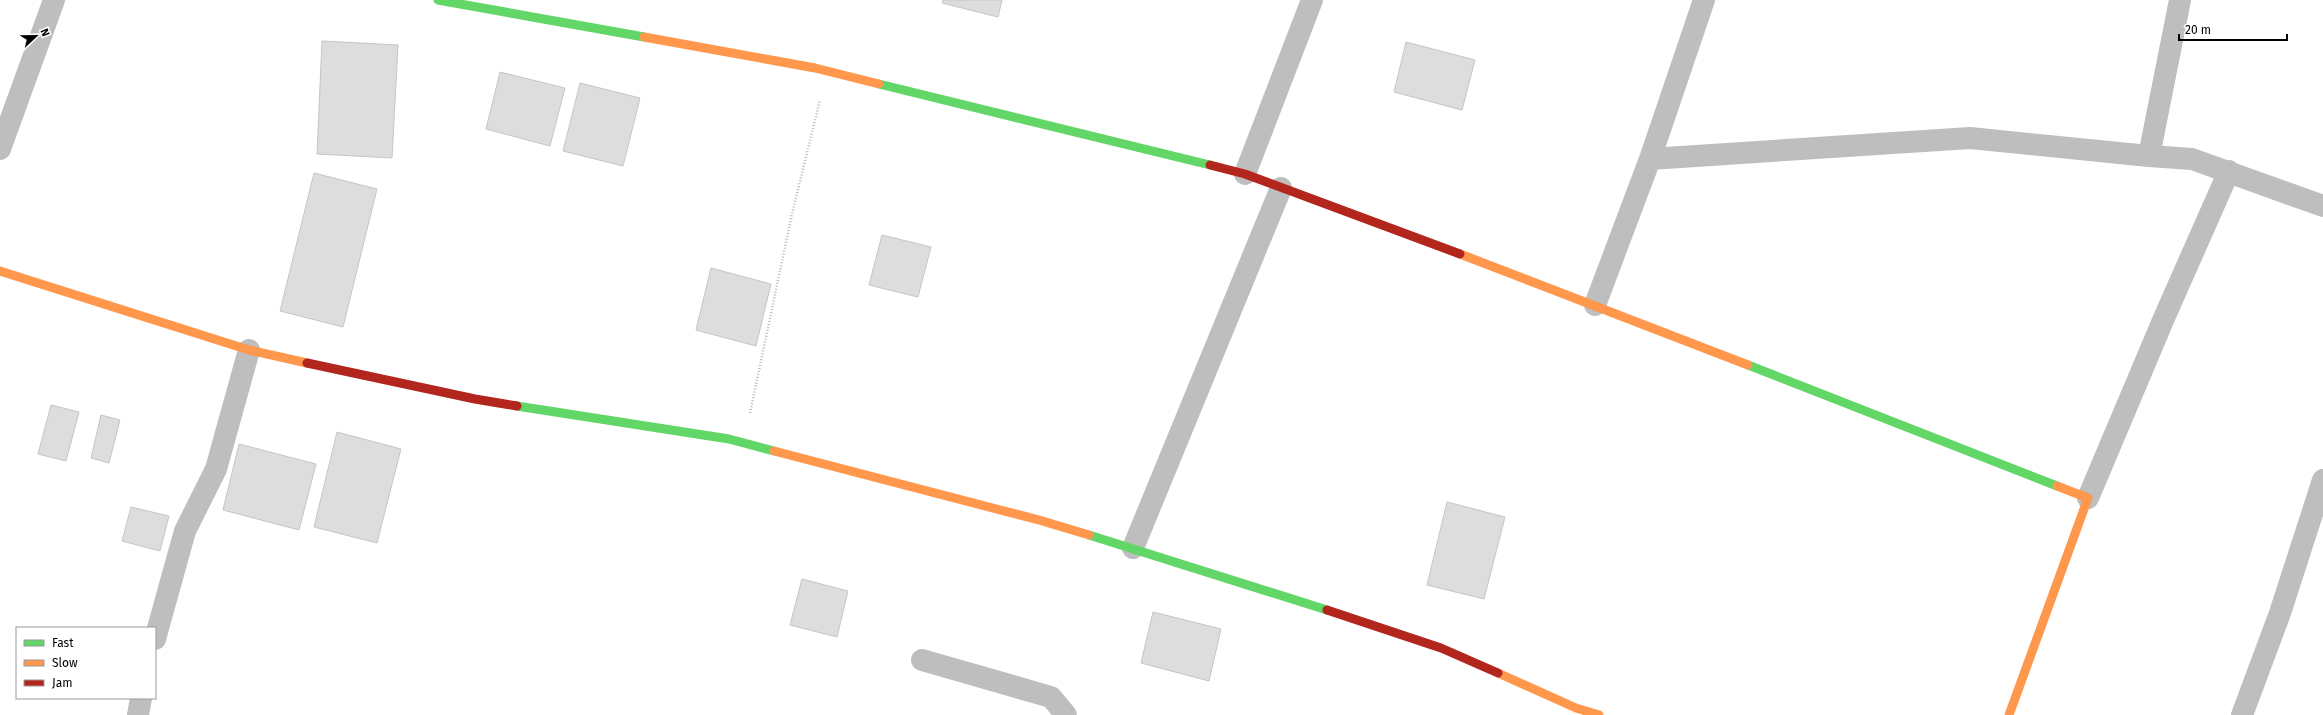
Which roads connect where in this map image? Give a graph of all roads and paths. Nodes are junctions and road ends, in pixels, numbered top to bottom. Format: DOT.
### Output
graph roads {
  1 [pos="54,0"];
  2 [pos="438,0"];
  3 [pos="1312,0"];
  4 [pos="1704,0"];
  5 [pos="2180,0"];
  6 [pos="827,70"];
  7 [pos="0,149"];
  8 [pos="2149,156"];
  9 [pos="1650,159"];
  10 [pos="2229,171"];
  11 [pos="1245,174"];
  12 [pos="1281,188"];
  13 [pos="2323,206"];
  14 [pos="0,271"];
  15 [pos="1595,305"];
  16 [pos="249,350"];
  17 [pos="744,443"];
  18 [pos="2323,480"];
  19 [pos="2088,498"];
  20 [pos="1133,548"];
  21 [pos="156,635"];
  22 [pos="922,660"];
  23 [pos="141,699"];
  24 [pos="138,715"];
  25 [pos="1066,715"];
  26 [pos="1599,715"];
  27 [pos="2009,715"];
  28 [pos="2242,715"];
  1 -- 7 [label="street"];
  2 -- 6 [label="street"];
  3 -- 11 [label="street"];
  4 -- 9 [label="street"];
  5 -- 8 [label="street"];
  6 -- 11 [label="street"];
  6 -- 17 [label="path"];
  8 -- 9 [label="street"];
  8 -- 10 [label="street"];
  9 -- 15 [label="street"];
  10 -- 13 [label="street"];
  10 -- 19 [label="street"];
  11 -- 12 [label="street"];
  12 -- 15 [label="street"];
  12 -- 20 [label="street"];
  14 -- 16 [label="street"];
  15 -- 19 [label="street"];
  16 -- 17 [label="street"];
  16 -- 21 [label="street"];
  17 -- 20 [label="street"];
  18 -- 28 [label="street"];
  19 -- 27 [label="street"];
  20 -- 26 [label="street"];
  22 -- 25 [label="street"];
  23 -- 24 [label="street"];
}
